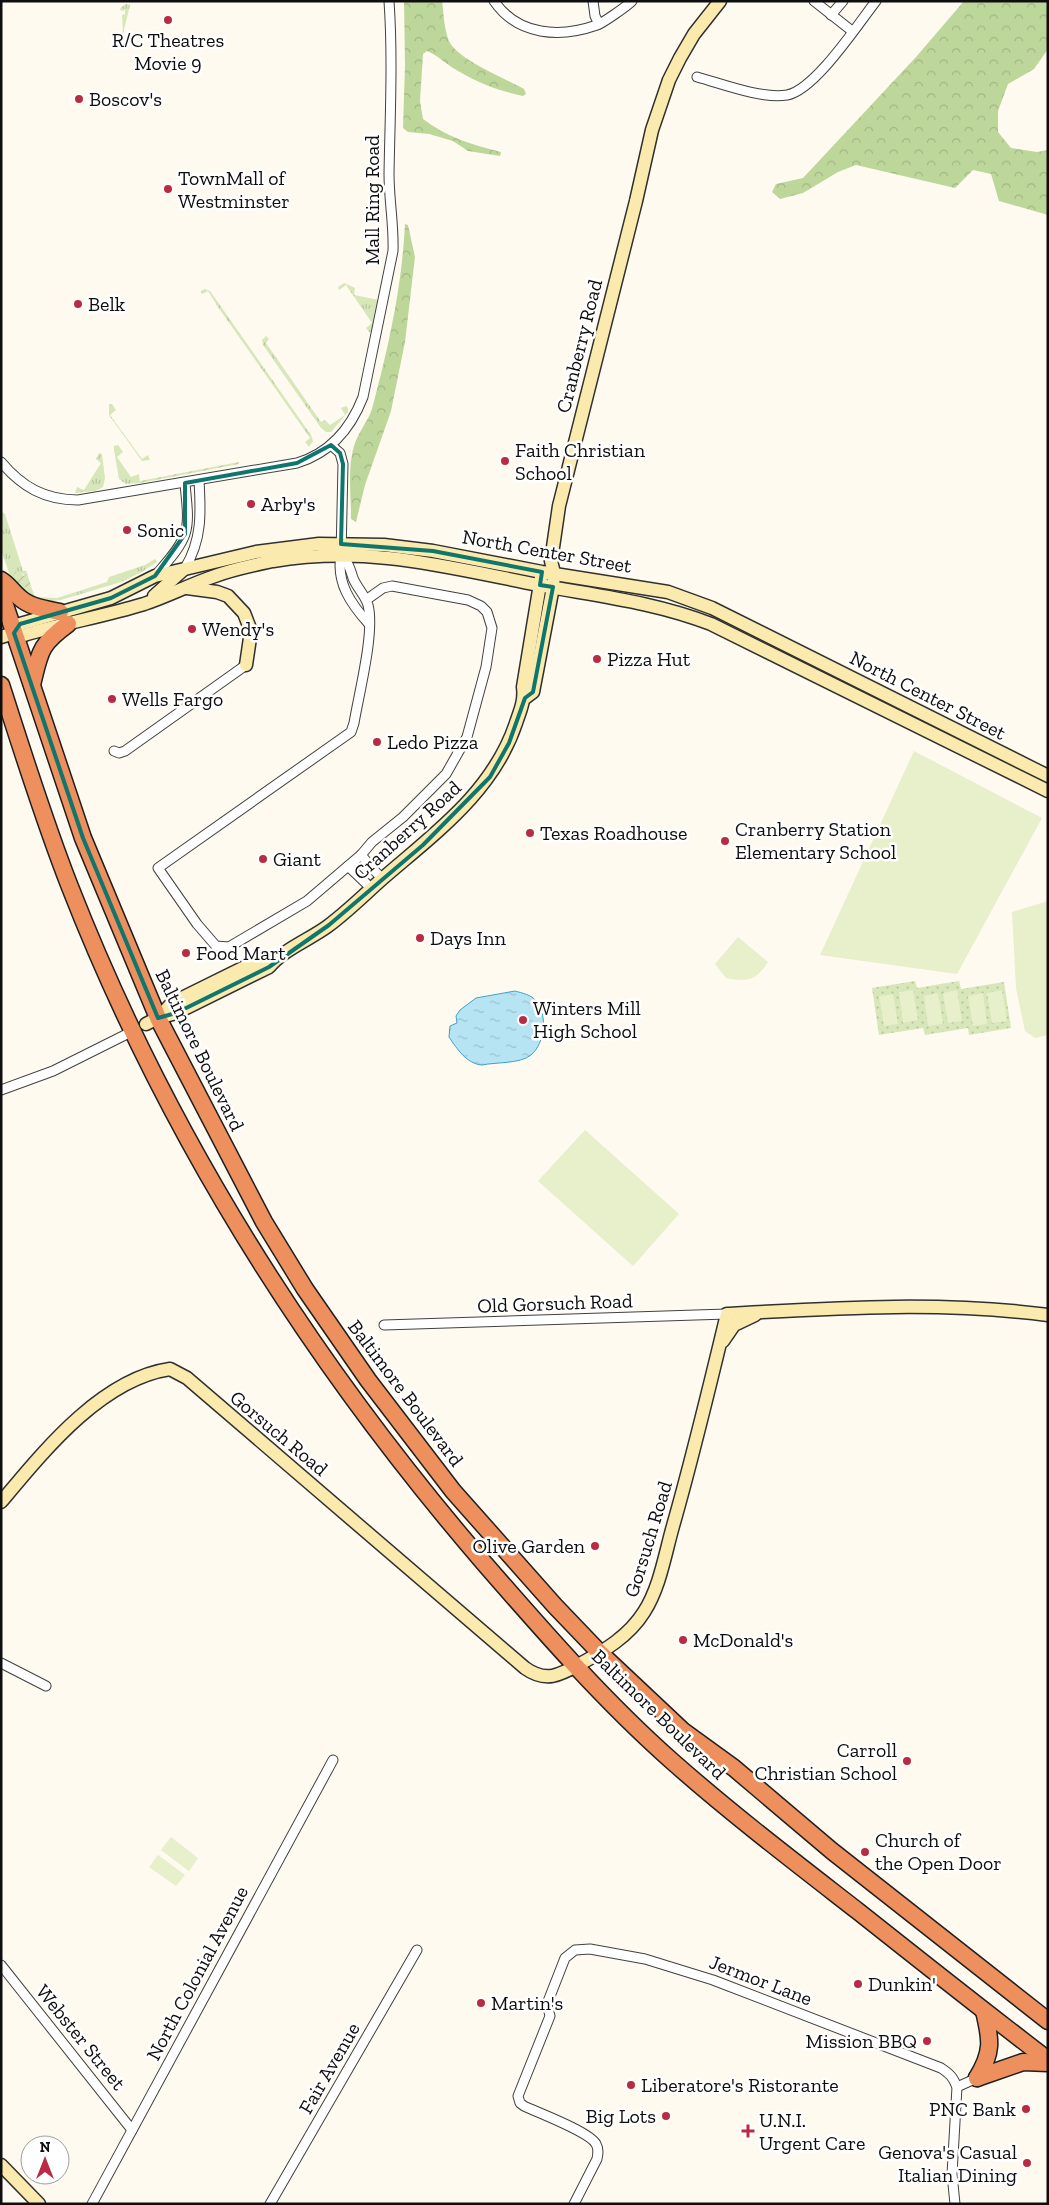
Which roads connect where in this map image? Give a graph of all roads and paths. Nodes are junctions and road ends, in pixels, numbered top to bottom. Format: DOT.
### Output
graph roads {
  1 [pos="389,1"];
  2 [pos="494,1"];
  3 [pos="593,1"];
  4 [pos="632,1"];
  5 [pos="720,1"];
  6 [pos="814,1"];
  7 [pos="843,1"];
  8 [pos="876,1"];
  9 [pos="831,15"];
  10 [pos="599,24"];
  11 [pos="852,31"];
  12 [pos="697,77"];
  13 [pos="331,445"];
  14 [pos="1,462"];
  15 [pos="199,481"];
  16 [pos="185,483"];
  17 [pos="341,550"];
  18 [pos="185,568"];
  19 [pos="549,569"];
  20 [pos="155,576"];
  21 [pos="1,580"];
  22 [pos="546,586"];
  23 [pos="184,588"];
  24 [pos="1,593"];
  25 [pos="366,600"];
  26 [pos="146,603"];
  27 [pos="64,618"];
  28 [pos="369,624"];
  29 [pos="5,632"];
  30 [pos="246,665"];
  31 [pos="32,685"];
  32 [pos="1,686"];
  33 [pos="114,751"];
  34 [pos="1048,776"];
  35 [pos="1048,791"];
  36 [pos="362,856"];
  37 [pos="348,866"];
  38 [pos="382,879"];
  39 [pos="372,889"];
  40 [pos="145,1024"];
  41 [pos="1,1090"];
  42 [pos="764,1312"];
  43 [pos="727,1314"];
  44 [pos="1048,1315"];
  45 [pos="384,1325"];
  46 [pos="719,1347"];
  47 [pos="1,1502"];
  48 [pos="600,1653"];
  49 [pos="1,1663"];
  50 [pos="577,1666"];
  51 [pos="46,1686"];
  52 [pos="333,1760"];
  53 [pos="417,1950"];
  54 [pos="1,1966"];
  55 [pos="984,2011"];
  56 [pos="1048,2021"];
  57 [pos="1048,2061"];
  58 [pos="977,2078"];
  59 [pos="957,2088"];
  60 [pos="132,2130"];
  61 [pos="1,2165"];
  62 [pos="40,2204"];
  63 [pos="92,2204"];
  64 [pos="270,2204"];
  65 [pos="574,2204"];
  66 [pos="954,2204"];
  1 -- 13 [label="street, Mall Ring Road"];
  2 -- 10 [label="street"];
  3 -- 10 [label="street"];
  4 -- 10 [label="street"];
  5 -- 19 [label="street, Cranberry Road"];
  6 -- 9 [label="street"];
  7 -- 9 [label="street"];
  8 -- 11 [label="street"];
  9 -- 11 [label="street"];
  11 -- 12 [label="street"];
  13 -- 15 [label="street, Mall Ring Road"];
  13 -- 17 [label="street"];
  14 -- 16 [label="street, Mall Ring Road"];
  15 -- 16 [label="street, Mall Ring Road"];
  15 -- 18 [label="street"];
  16 -- 20 [label="street"];
  17 -- 18 [label="street, North Center Street"];
  17 -- 19 [label="street, North Center Street"];
  17 -- 22 [label="street, North Center Street"];
  17 -- 23 [label="street, North Center Street"];
  17 -- 25 [label="street"];
  17 -- 28 [label="street"];
  18 -- 20 [label="street, North Center Street"];
  18 -- 26 [label="street"];
  19 -- 22 [label="street, Cranberry Road"];
  19 -- 34 [label="street, North Center Street"];
  20 -- 27 [label="street, North Center Street"];
  21 -- 27 [label="highway"];
  22 -- 35 [label="street, North Center Street"];
  22 -- 38 [label="street, Cranberry Road"];
  23 -- 26 [label="street, North Center Street"];
  23 -- 30 [label="street"];
  24 -- 29 [label="highway, Baltimore Boulevard"];
  25 -- 28 [label="street"];
  25 -- 36 [label="street"];
  26 -- 27 [label="street, North Center Street"];
  27 -- 29 [label="street, North Center Street"];
  27 -- 31 [label="highway"];
  28 -- 37 [label="street"];
  29 -- 31 [label="highway, Baltimore Boulevard"];
  30 -- 33 [label="street"];
  31 -- 40 [label="highway, Baltimore Boulevard"];
  32 -- 40 [label="highway, Baltimore Boulevard"];
  36 -- 37 [label="street"];
  36 -- 38 [label="street"];
  37 -- 39 [label="street"];
  38 -- 39 [label="street, Cranberry Road"];
  39 -- 40 [label="street, Cranberry Road"];
  40 -- 41 [label="street"];
  40 -- 48 [label="highway, Baltimore Boulevard"];
  40 -- 50 [label="highway, Baltimore Boulevard"];
  42 -- 43 [label="street"];
  42 -- 44 [label="street"];
  42 -- 46 [label="street"];
  43 -- 45 [label="street, Old Gorsuch Road"];
  43 -- 46 [label="street, Gorsuch Road"];
  46 -- 48 [label="street, Gorsuch Road"];
  47 -- 50 [label="street, Gorsuch Road"];
  48 -- 50 [label="street, Gorsuch Road"];
  48 -- 56 [label="highway, Baltimore Boulevard"];
  49 -- 51 [label="street"];
  50 -- 55 [label="highway, Baltimore Boulevard"];
  52 -- 60 [label="street, North Colonial Avenue"];
  53 -- 64 [label="street, Fair Avenue"];
  54 -- 60 [label="street, Webster Street"];
  55 -- 57 [label="highway, Baltimore Boulevard"];
  55 -- 58 [label="highway"];
  57 -- 58 [label="highway"];
  58 -- 59 [label="street"];
  59 -- 65 [label="street, Jermor Lane"];
  59 -- 66 [label="street"];
  60 -- 63 [label="street, North Colonial Avenue"];
  61 -- 62 [label="street"];
}
